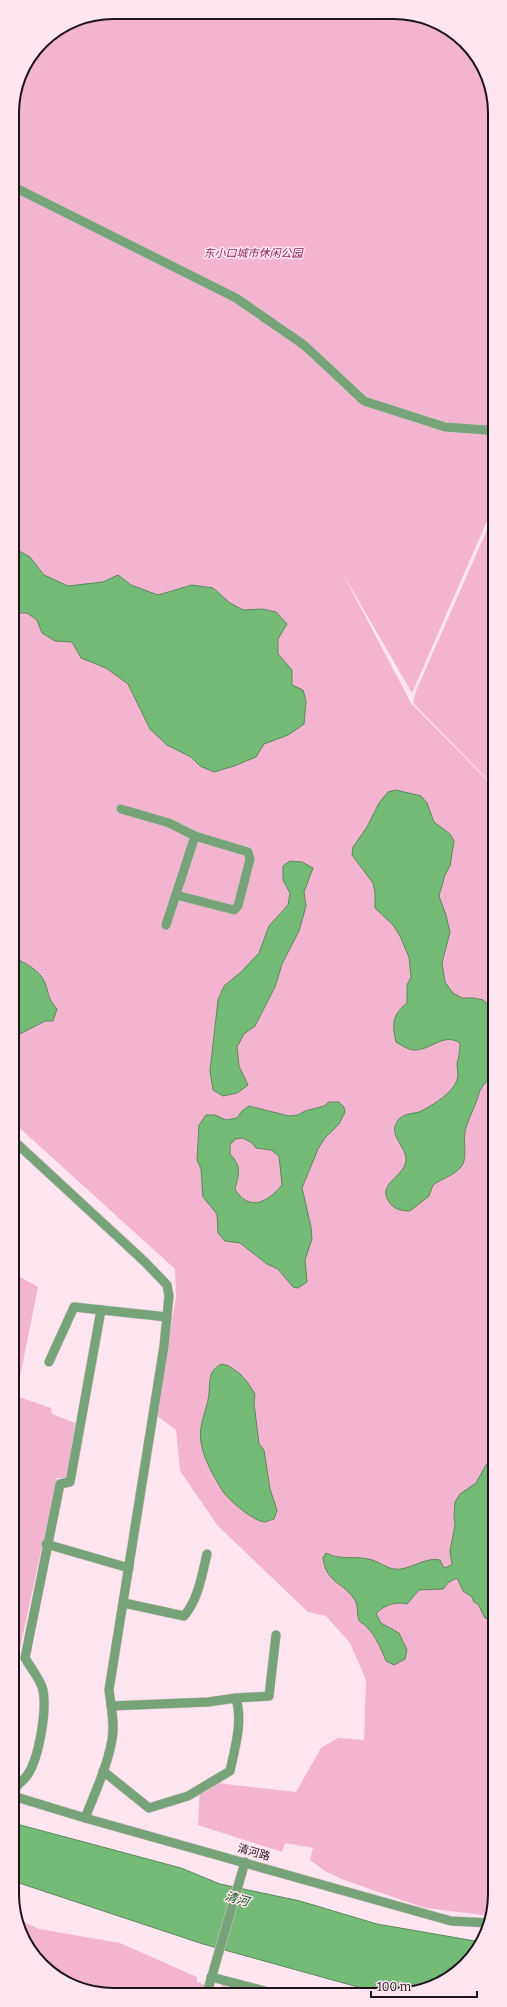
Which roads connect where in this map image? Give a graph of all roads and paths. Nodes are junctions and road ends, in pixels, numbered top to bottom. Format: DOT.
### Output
graph roads {
  1 [pos="19,190"];
  2 [pos="488,431"];
  3 [pos="121,809"];
  4 [pos="195,836"];
  5 [pos="176,895"];
  6 [pos="166,926"];
  7 [pos="19,1146"];
  8 [pos="101,1310"];
  9 [pos="167,1317"];
  10 [pos="49,1362"];
  11 [pos="46,1544"];
  12 [pos="207,1554"];
  13 [pos="129,1568"];
  14 [pos="124,1603"];
  15 [pos="276,1635"];
  16 [pos="236,1698"];
  17 [pos="111,1706"];
  18 [pos="102,1771"];
  19 [pos="19,1782"];
  20 [pos="19,1798"];
  21 [pos="85,1818"];
  22 [pos="245,1862"];
  23 [pos="483,1923"];
  24 [pos="211,1977"];
  25 [pos="208,1988"];
  26 [pos="253,1988"];
  1 -- 2 [label="street"];
  3 -- 4 [label="street"];
  4 -- 5 [label="street"];
  4 -- 5 [label="street"];
  5 -- 6 [label="street"];
  7 -- 9 [label="street"];
  8 -- 9 [label="street"];
  8 -- 10 [label="street"];
  8 -- 11 [label="street"];
  9 -- 13 [label="street"];
  11 -- 13 [label="street"];
  11 -- 19 [label="street"];
  12 -- 14 [label="street"];
  13 -- 14 [label="street"];
  14 -- 17 [label="street"];
  15 -- 16 [label="street"];
  16 -- 17 [label="street"];
  16 -- 18 [label="street"];
  17 -- 18 [label="street"];
  18 -- 21 [label="street"];
  20 -- 21 [label="street, 清河路"];
  21 -- 22 [label="street, 清河路"];
  22 -- 23 [label="street, 清河路"];
  22 -- 24 [label="street"];
  24 -- 25 [label="street"];
  24 -- 26 [label="street"];
}
